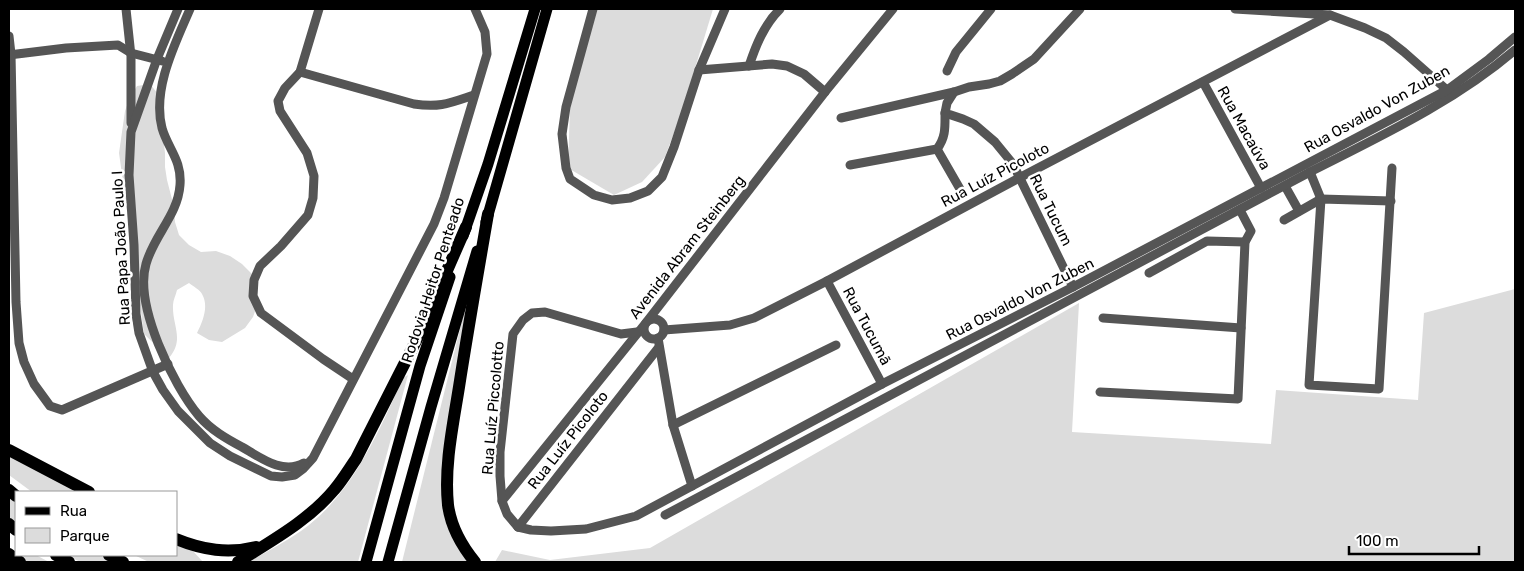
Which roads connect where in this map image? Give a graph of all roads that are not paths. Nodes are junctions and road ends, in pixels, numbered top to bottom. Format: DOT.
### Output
graph roads {
  1 [pos="126,9"];
  2 [pos="178,9"];
  3 [pos="190,9"];
  4 [pos="318,9"];
  5 [pos="476,9"];
  6 [pos="535,9"];
  7 [pos="547,9"];
  8 [pos="593,9"];
  9 [pos="725,9"];
  10 [pos="780,9"];
  11 [pos="893,9"];
  12 [pos="991,9"];
  13 [pos="1080,9"];
  14 [pos="1235,9"];
  15 [pos="1330,15"];
  16 [pos="9,36"];
  17 [pos="1515,37"];
  18 [pos="1515,51"];
  19 [pos="131,53"];
  20 [pos="10,54"];
  21 [pos="157,59"];
  22 [pos="168,62"];
  23 [pos="749,66"];
  24 [pos="699,70"];
  25 [pos="947,71"];
  26 [pos="300,72"];
  27 [pos="1203,82"];
  28 [pos="1447,90"];
  29 [pos="825,92"];
  30 [pos="954,92"];
  31 [pos="474,95"];
  32 [pos="10,111"];
  33 [pos="945,113"];
  34 [pos="842,118"];
  35 [pos="131,132"];
  36 [pos="938,149"];
  37 [pos="850,165"];
  38 [pos="1392,168"];
  39 [pos="1310,172"];
  40 [pos="1019,178"];
  41 [pos="1285,186"];
  42 [pos="1261,188"];
  43 [pos="960,189"];
  44 [pos="1321,199"];
  45 [pos="1390,201"];
  46 [pos="1240,210"];
  47 [pos="1299,211"];
  48 [pos="488,214"];
  49 [pos="1284,220"];
  50 [pos="466,227"];
  51 [pos="1245,242"];
  52 [pos="1149,273"];
  53 [pos="827,281"];
  54 [pos="1073,287"];
  55 [pos="1103,318"];
  56 [pos="645,324"];
  57 [pos="1241,328"];
  58 [pos="664,330"];
  59 [pos="637,332"];
  60 [pos="659,343"];
  61 [pos="836,345"];
  62 [pos="168,364"];
  63 [pos="153,372"];
  64 [pos="353,379"];
  65 [pos="882,384"];
  66 [pos="1100,392"];
  67 [pos="673,425"];
  68 [pos="9,450"];
  69 [pos="313,458"];
  70 [pos="692,486"];
  71 [pos="87,491"];
  72 [pos="502,501"];
  73 [pos="665,515"];
  74 [pos="518,527"];
  75 [pos="178,540"];
  76 [pos="270,541"];
  77 [pos="9,554"];
  78 [pos="58,556"];
  79 [pos="111,556"];
  80 [pos="20,562"];
  81 [pos="69,562"];
  82 [pos="123,562"];
  83 [pos="238,562"];
  84 [pos="366,562"];
  85 [pos="388,562"];
  86 [pos="475,562"];
  1 -- 19 [label="street"];
  2 -- 21 [label="street, Rua Papa João Paulo I"];
  3 -- 22 [label="street, Rua Papa João Paulo I"];
  4 -- 26 [label="street"];
  5 -- 31 [label="street, Rua Papa João Paulo I"];
  6 -- 50 [label="main road, Rodovia Heitor Penteado"];
  7 -- 48 [label="main road"];
  8 -- 24 [label="street"];
  9 -- 24 [label="street"];
  10 -- 23 [label="street"];
  11 -- 29 [label="street, Avenida Abram Steinberg"];
  12 -- 25 [label="street"];
  13 -- 30 [label="street"];
  14 -- 15 [label="street"];
  15 -- 27 [label="street, Rua Luíz Picoloto"];
  15 -- 28 [label="street"];
  16 -- 20 [label="street"];
  17 -- 28 [label="street, Rua Osvaldo Von Zuben"];
  18 -- 39 [label="street, Rua Osvaldo Von Zuben"];
  19 -- 20 [label="street"];
  19 -- 21 [label="street"];
  19 -- 35 [label="street"];
  20 -- 32 [label="street"];
  21 -- 22 [label="street"];
  21 -- 35 [label="street, Rua Papa João Paulo I"];
  22 -- 62 [label="street, Rua Papa João Paulo I"];
  23 -- 24 [label="street"];
  23 -- 29 [label="street"];
  26 -- 31 [label="street"];
  26 -- 64 [label="street"];
  27 -- 40 [label="street, Rua Luíz Picoloto"];
  27 -- 42 [label="street, Rua Macaúva"];
  28 -- 42 [label="street, Rua Osvaldo Von Zuben"];
  29 -- 56 [label="street, Avenida Abram Steinberg"];
  30 -- 33 [label="street"];
  30 -- 34 [label="street"];
  31 -- 64 [label="street, Rua Papa João Paulo I"];
  32 -- 63 [label="street"];
  33 -- 36 [label="street"];
  33 -- 40 [label="street, Rua Tucum"];
  35 -- 63 [label="street, Rua Papa João Paulo I"];
  36 -- 37 [label="street"];
  36 -- 43 [label="street"];
  38 -- 45 [label="street"];
  39 -- 41 [label="street, Rua Osvaldo Von Zuben"];
  39 -- 44 [label="street"];
  40 -- 53 [label="street, Rua Luíz Picoloto"];
  40 -- 54 [label="street, Rua Tucum"];
  41 -- 46 [label="street, Rua Osvaldo Von Zuben"];
  41 -- 47 [label="street"];
  42 -- 54 [label="street, Rua Osvaldo Von Zuben"];
  44 -- 45 [label="street"];
  44 -- 45 [label="street"];
  44 -- 47 [label="street"];
  46 -- 51 [label="street"];
  46 -- 73 [label="street, Rua Osvaldo Von Zuben"];
  47 -- 49 [label="street"];
  48 -- 85 [label="main road"];
  48 -- 86 [label="highway"];
  50 -- 76 [label="highway"];
  50 -- 84 [label="main road, Rodovia Heitor Penteado"];
  51 -- 52 [label="street"];
  51 -- 57 [label="street"];
  53 -- 58 [label="street, Rua Luíz Picoloto"];
  53 -- 65 [label="street, Rua Tucumã"];
  54 -- 65 [label="street, Rua Osvaldo Von Zuben"];
  55 -- 57 [label="street"];
  56 -- 58 [label="street"];
  56 -- 59 [label="street, Avenida Abram Steinberg"];
  56 -- 60 [label="street"];
  57 -- 66 [label="street"];
  58 -- 60 [label="street"];
  59 -- 72 [label="street, Avenida Abram Steinberg"];
  59 -- 72 [label="street, Rua Luíz Piccolotto"];
  60 -- 67 [label="street"];
  60 -- 74 [label="street, Rua Luíz Picoloto"];
  61 -- 67 [label="street"];
  62 -- 63 [label="street"];
  62 -- 69 [label="street, Rua Papa João Paulo I"];
  63 -- 69 [label="street, Rua Papa João Paulo I"];
  64 -- 69 [label="street, Rua Papa João Paulo I"];
  65 -- 70 [label="street, Rua Osvaldo Von Zuben"];
  67 -- 70 [label="street"];
  68 -- 71 [label="highway"];
  70 -- 74 [label="street, Rua Osvaldo Von Zuben"];
  72 -- 74 [label="street"];
  75 -- 76 [label="highway"];
  76 -- 83 [label="highway"];
  77 -- 80 [label="highway"];
  78 -- 81 [label="highway"];
  79 -- 82 [label="highway"];
}
